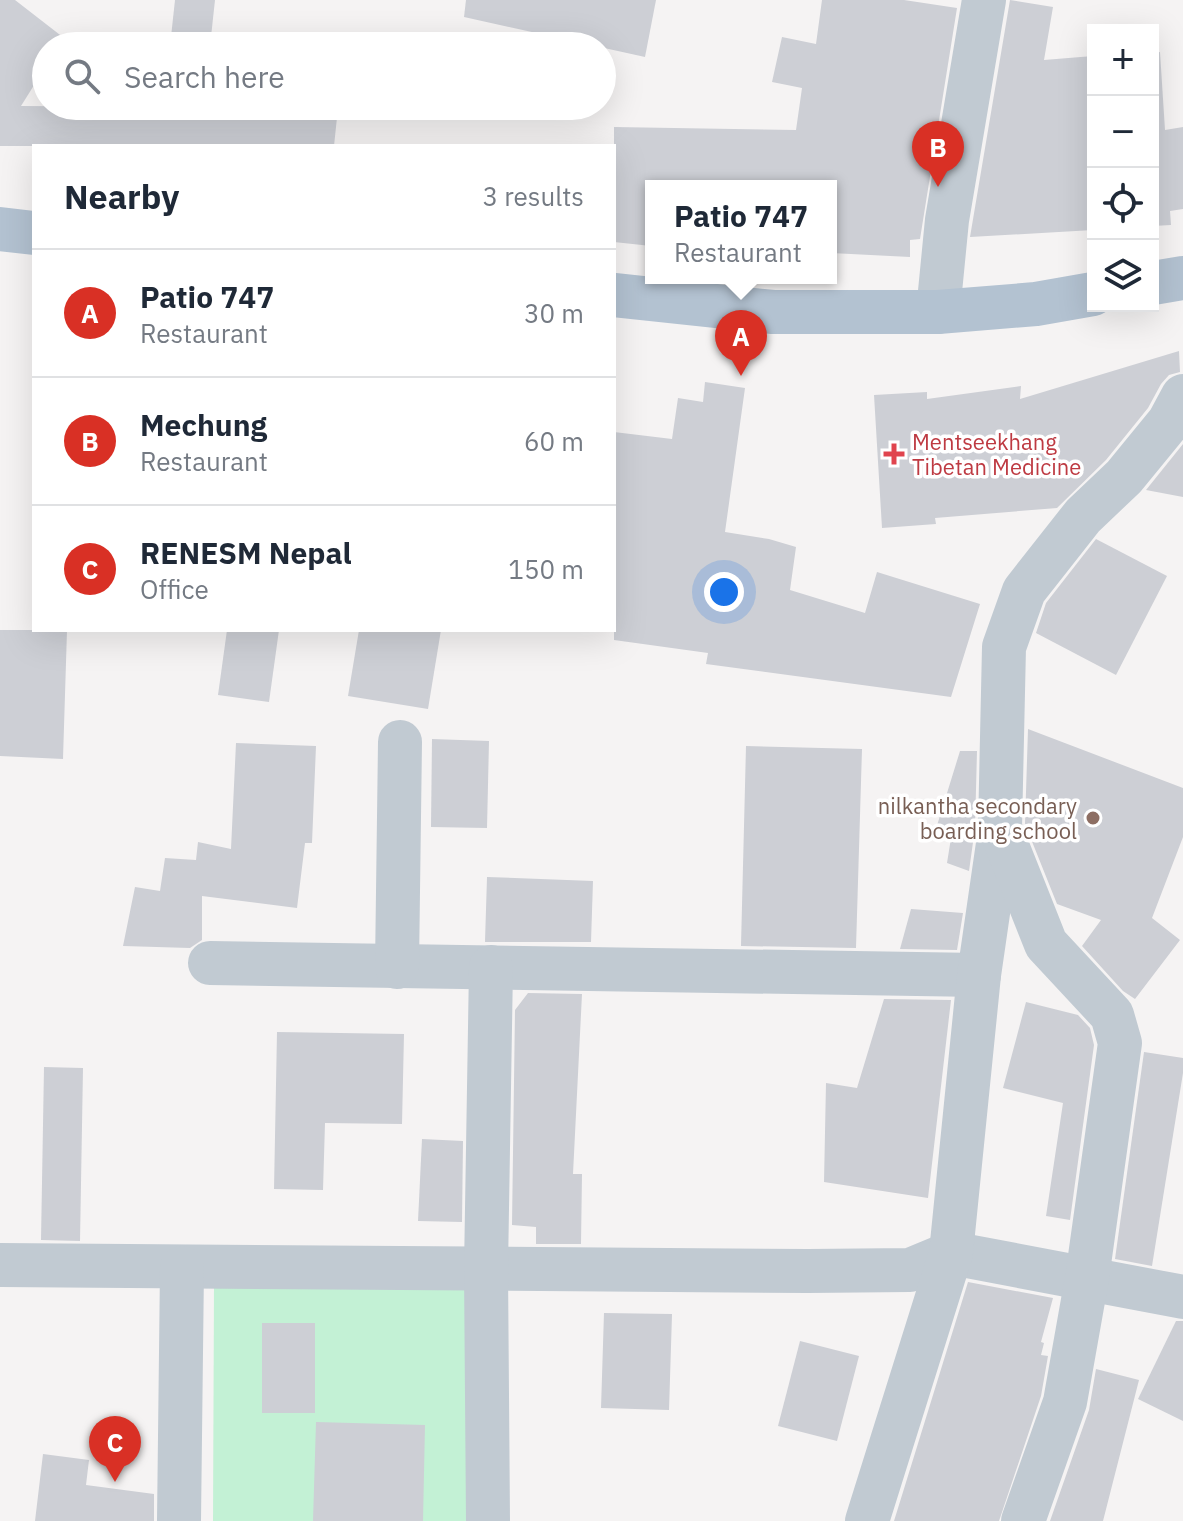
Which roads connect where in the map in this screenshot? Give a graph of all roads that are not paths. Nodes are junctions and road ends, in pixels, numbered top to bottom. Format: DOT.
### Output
graph roads {
  1 [pos="984,0"];
  2 [pos="0,229"];
  3 [pos="32,233"];
  4 [pos="1183,278"];
  5 [pos="1159,282"];
  6 [pos="616,295"];
  7 [pos="1087,295"];
  8 [pos="938,312"];
  9 [pos="1183,396"];
  10 [pos="400,742"];
  11 [pos="1000,828"];
  12 [pos="210,963"];
  13 [pos="397,967"];
  14 [pos="491,967"];
  15 [pos="979,975"];
  16 [pos="951,1253"];
  17 [pos="0,1265"];
  18 [pos="182,1268"];
  19 [pos="486,1269"];
  20 [pos="1087,1278"];
  21 [pos="1183,1297"];
  22 [pos="179,1521"];
  23 [pos="488,1521"];
  24 [pos="867,1521"];
  25 [pos="1023,1521"];
  1 -- 8 [label="street"];
  2 -- 3 [label="main road"];
  4 -- 5 [label="main road"];
  6 -- 8 [label="main road"];
  7 -- 8 [label="main road"];
  9 -- 11 [label="street"];
  10 -- 13 [label="street"];
  11 -- 15 [label="street"];
  11 -- 20 [label="street"];
  12 -- 13 [label="street"];
  13 -- 14 [label="street"];
  14 -- 15 [label="street"];
  14 -- 19 [label="street"];
  15 -- 16 [label="street"];
  16 -- 19 [label="street"];
  16 -- 20 [label="street"];
  16 -- 24 [label="street"];
  17 -- 18 [label="street"];
  18 -- 19 [label="street"];
  18 -- 22 [label="street"];
  19 -- 23 [label="street"];
  20 -- 21 [label="street"];
  20 -- 25 [label="street"];
}
